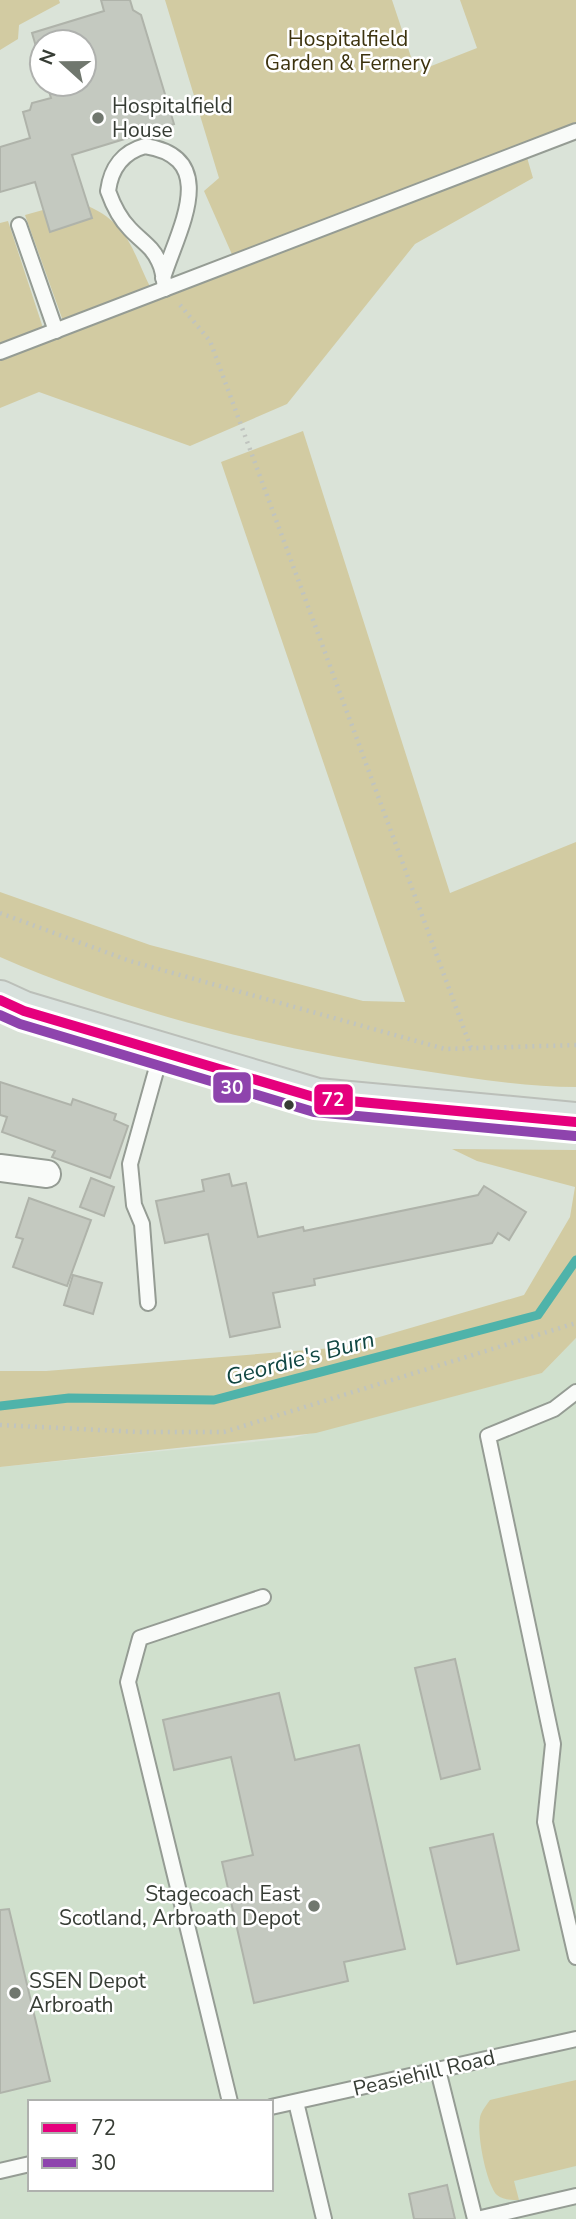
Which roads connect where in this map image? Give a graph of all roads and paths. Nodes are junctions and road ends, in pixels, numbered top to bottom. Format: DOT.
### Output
graph roads {
  1 [pos="576,131"];
  2 [pos="19,225"];
  3 [pos="164,283"];
  4 [pos="56,331"];
  5 [pos="0,352"];
  6 [pos="0,913"];
  7 [pos="0,1000"];
  8 [pos="576,1045"];
  9 [pos="471,1048"];
  10 [pos="162,1052"];
  11 [pos="576,1122"];
  12 [pos="0,1168"];
  13 [pos="47,1174"];
  14 [pos="148,1303"];
  15 [pos="576,1323"];
  16 [pos="576,1392"];
  17 [pos="0,1425"];
  18 [pos="263,1597"];
  19 [pos="576,1957"];
  20 [pos="576,2039"];
  21 [pos="438,2070"];
  22 [pos="230,2100"];
  23 [pos="296,2102"];
  24 [pos="273,2107"];
  25 [pos="28,2164"];
  26 [pos="0,2171"];
  27 [pos="576,2196"];
  28 [pos="324,2219"];
  29 [pos="476,2219"];
  1 -- 3 [label="lane"];
  2 -- 4 [label="lane"];
  3 -- 3 [label="lane"];
  3 -- 4 [label="lane"];
  3 -- 9 [label="path"];
  4 -- 5 [label="lane"];
  6 -- 9 [label="path"];
  7 -- 10 [label="main road"];
  8 -- 9 [label="path"];
  10 -- 11 [label="main road"];
  10 -- 14 [label="lane"];
  12 -- 13 [label="street"];
  15 -- 17 [label="path"];
  16 -- 19 [label="lane"];
  18 -- 22 [label="lane"];
  20 -- 21 [label="lane, Peasiehill Road"];
  21 -- 23 [label="lane, Peasiehill Road"];
  21 -- 29 [label="lane"];
  23 -- 24 [label="lane, Peasiehill Road"];
  23 -- 28 [label="lane"];
  25 -- 26 [label="lane"];
  27 -- 29 [label="lane"];
}
